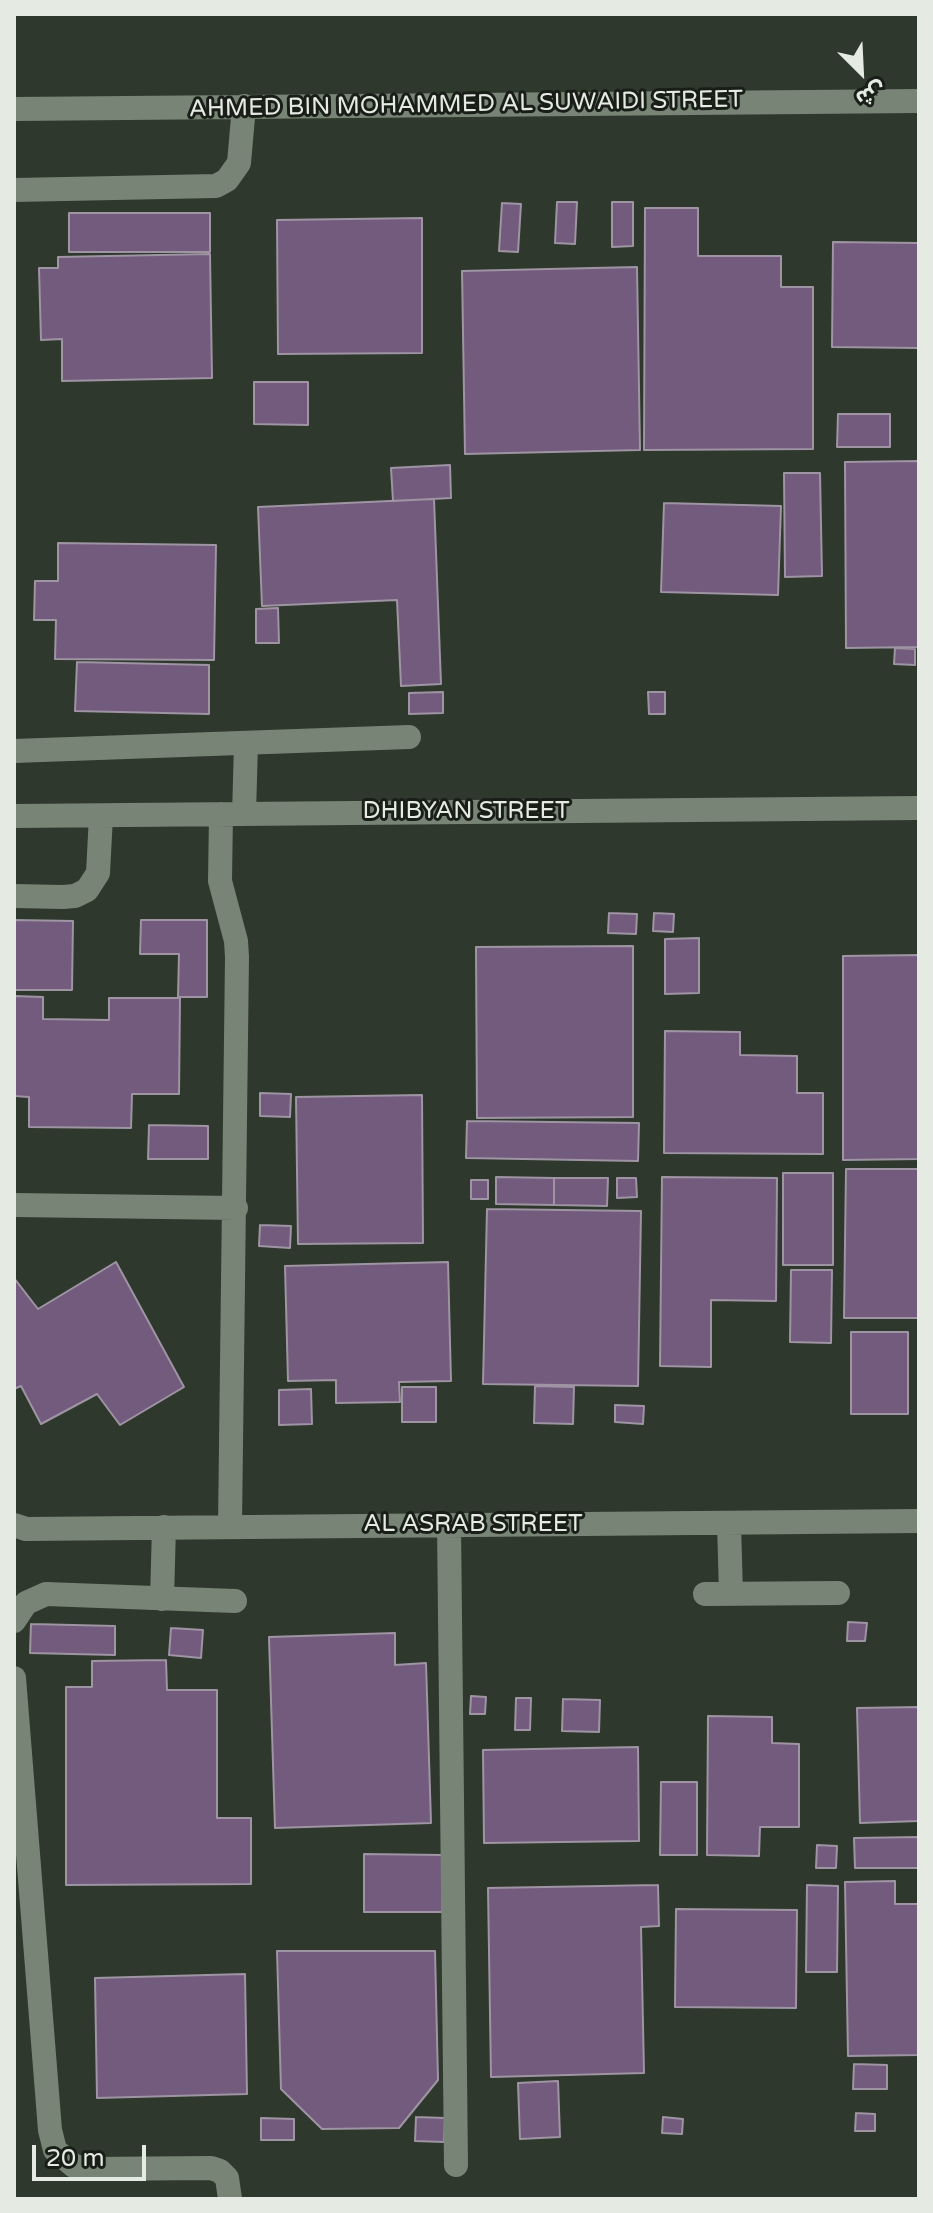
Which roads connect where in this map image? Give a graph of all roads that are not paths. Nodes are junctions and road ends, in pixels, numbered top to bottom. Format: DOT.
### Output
graph roads {
  1 [pos="919,101"];
  2 [pos="244,106"];
  3 [pos="14,109"];
  4 [pos="14,190"];
  5 [pos="409,737"];
  6 [pos="246,744"];
  7 [pos="14,751"];
  8 [pos="919,808"];
  9 [pos="233,814"];
  10 [pos="14,816"];
  11 [pos="101,816"];
  12 [pos="14,896"];
  13 [pos="14,1205"];
  14 [pos="236,1208"];
  15 [pos="919,1521"];
  16 [pos="729,1523"];
  17 [pos="449,1525"];
  18 [pos="230,1526"];
  19 [pos="164,1527"];
  20 [pos="18,1530"];
  21 [pos="838,1593"];
  22 [pos="705,1594"];
  23 [pos="731,1594"];
  24 [pos="162,1599"];
  25 [pos="235,1601"];
  26 [pos="14,1621"];
  27 [pos="14,1678"];
  28 [pos="456,2165"];
  29 [pos="230,2199"];
  1 -- 2 [label="street, AHMED BIN MOHAMMED AL SUWAIDI STREET"];
  2 -- 3 [label="street, AHMED BIN MOHAMMED AL SUWAIDI STREET"];
  2 -- 4 [label="street"];
  5 -- 6 [label="street"];
  6 -- 7 [label="street"];
  6 -- 9 [label="street"];
  8 -- 9 [label="street, DHIBYAN STREET"];
  9 -- 11 [label="street, DHIBYAN STREET"];
  9 -- 14 [label="street"];
  10 -- 11 [label="street, DHIBYAN STREET"];
  11 -- 12 [label="street"];
  13 -- 14 [label="street"];
  14 -- 18 [label="street"];
  15 -- 16 [label="street, AL ASRAB STREET"];
  16 -- 17 [label="street, AL ASRAB STREET"];
  16 -- 23 [label="street"];
  17 -- 18 [label="street, AL ASRAB STREET"];
  17 -- 28 [label="street"];
  18 -- 19 [label="street, AL ASRAB STREET"];
  19 -- 20 [label="street, AL ASRAB STREET"];
  19 -- 24 [label="street"];
  21 -- 23 [label="street"];
  22 -- 23 [label="street"];
  24 -- 25 [label="street"];
  24 -- 26 [label="street"];
  27 -- 29 [label="street"];
}
